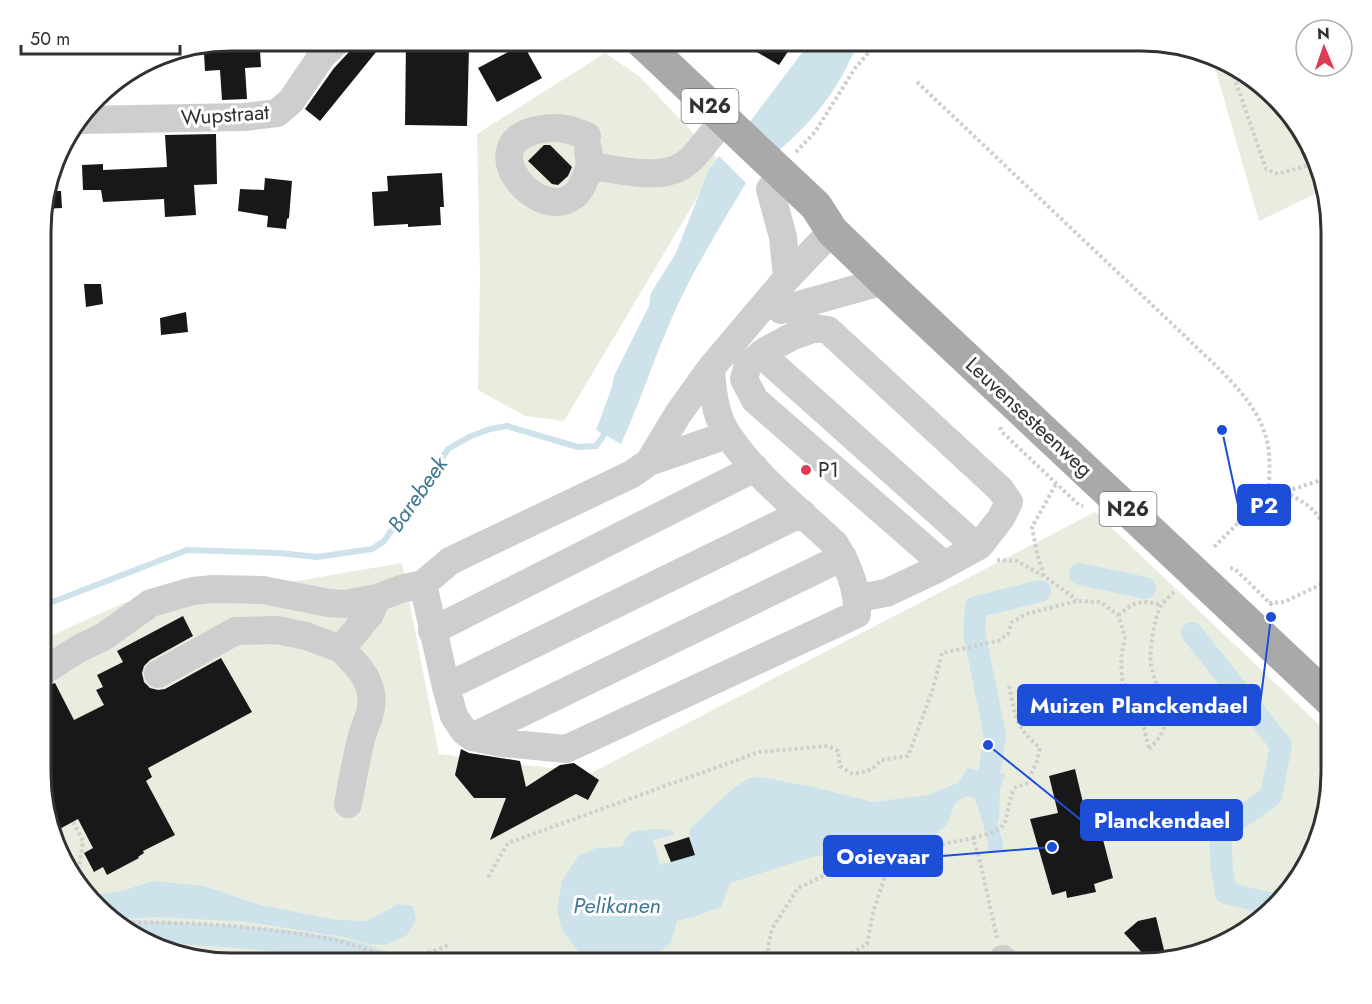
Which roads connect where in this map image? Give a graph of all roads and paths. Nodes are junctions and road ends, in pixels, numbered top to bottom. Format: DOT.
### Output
graph roads {
  1 [pos="327,51"];
  2 [pos="627,51"];
  3 [pos="650,51"];
  4 [pos="870,51"];
  5 [pos="1234,77"];
  6 [pos="916,82"];
  7 [pos="90,120"];
  8 [pos="713,133"];
  9 [pos="1308,165"];
  10 [pos="590,166"];
  11 [pos="774,180"];
  12 [pos="838,236"];
  13 [pos="787,278"];
  14 [pos="884,281"];
  15 [pos="781,310"];
  16 [pos="761,354"];
  17 [pos="711,369"];
  18 [pos="727,435"];
  19 [pos="649,462"];
  20 [pos="755,468"];
  21 [pos="1321,480"];
  22 [pos="1056,484"];
  23 [pos="1269,492"];
  24 [pos="1285,492"];
  25 [pos="802,513"];
  26 [pos="1321,519"];
  27 [pos="977,547"];
  28 [pos="1212,549"];
  29 [pos="843,556"];
  30 [pos="944,565"];
  31 [pos="1044,576"];
  32 [pos="423,584"];
  33 [pos="1321,584"];
  34 [pos="1174,592"];
  35 [pos="377,598"];
  36 [pos="858,598"];
  37 [pos="1269,603"];
  38 [pos="1161,605"];
  39 [pos="1118,615"];
  40 [pos="432,631"];
  41 [pos="340,649"];
  42 [pos="51,666"];
  43 [pos="158,674"];
  44 [pos="1009,686"];
  45 [pos="446,687"];
  46 [pos="1321,692"];
  47 [pos="472,737"];
  48 [pos="348,804"];
  49 [pos="73,822"];
  50 [pos="973,838"];
  51 [pos="890,862"];
  52 [pos="79,869"];
  53 [pos="488,877"];
  54 [pos="132,923"];
  55 [pos="451,944"];
  56 [pos="384,953"];
  57 [pos="424,953"];
  58 [pos="768,953"];
  59 [pos="852,953"];
  60 [pos="1002,953"];
  1 -- 7 [label="street, Wupstraat"];
  2 -- 8 [label="main road, Leuvensesteenweg / N26"];
  3 -- 11 [label="main road, Leuvensesteenweg / N26"];
  4 -- 11 [label="path"];
  5 -- 9 [label="path"];
  6 -- 23 [label="path"];
  8 -- 10 [label="street"];
  8 -- 11 [label="main road, Leuvensesteenweg / N26"];
  10 -- 10 [label="street"];
  11 -- 12 [label="main road, Leuvensesteenweg / N26"];
  11 -- 13 [label="street"];
  12 -- 13 [label="street"];
  12 -- 14 [label="main road, Leuvensesteenweg / N26"];
  12 -- 15 [label="street"];
  13 -- 17 [label="street"];
  14 -- 15 [label="street"];
  14 -- 46 [label="main road, Leuvensesteenweg / N26"];
  15 -- 17 [label="street"];
  16 -- 27 [label="street"];
  16 -- 27 [label="street"];
  16 -- 30 [label="street"];
  17 -- 18 [label="street"];
  17 -- 19 [label="street"];
  18 -- 19 [label="street"];
  18 -- 20 [label="street"];
  19 -- 32 [label="street"];
  20 -- 25 [label="street"];
  20 -- 40 [label="street"];
  21 -- 24 [label="path"];
  22 -- 31 [label="path"];
  23 -- 24 [label="path"];
  23 -- 28 [label="path"];
  24 -- 26 [label="path"];
  25 -- 29 [label="street"];
  25 -- 45 [label="street"];
  27 -- 30 [label="street"];
  29 -- 36 [label="street"];
  29 -- 47 [label="street"];
  30 -- 36 [label="street"];
  32 -- 35 [label="street"];
  32 -- 40 [label="street"];
  33 -- 37 [label="path"];
  34 -- 38 [label="path"];
  35 -- 41 [label="street"];
  35 -- 42 [label="street"];
  36 -- 47 [label="street"];
  38 -- 39 [label="path"];
  38 -- 39 [label="path"];
  39 -- 53 [label="path"];
  40 -- 45 [label="street"];
  41 -- 43 [label="street"];
  41 -- 48 [label="street"];
  44 -- 50 [label="path"];
  45 -- 47 [label="street"];
  49 -- 52 [label="path"];
  50 -- 51 [label="path"];
  50 -- 60 [label="path"];
  51 -- 58 [label="path"];
  51 -- 59 [label="path"];
  54 -- 56 [label="path"];
  55 -- 57 [label="path"];
}
